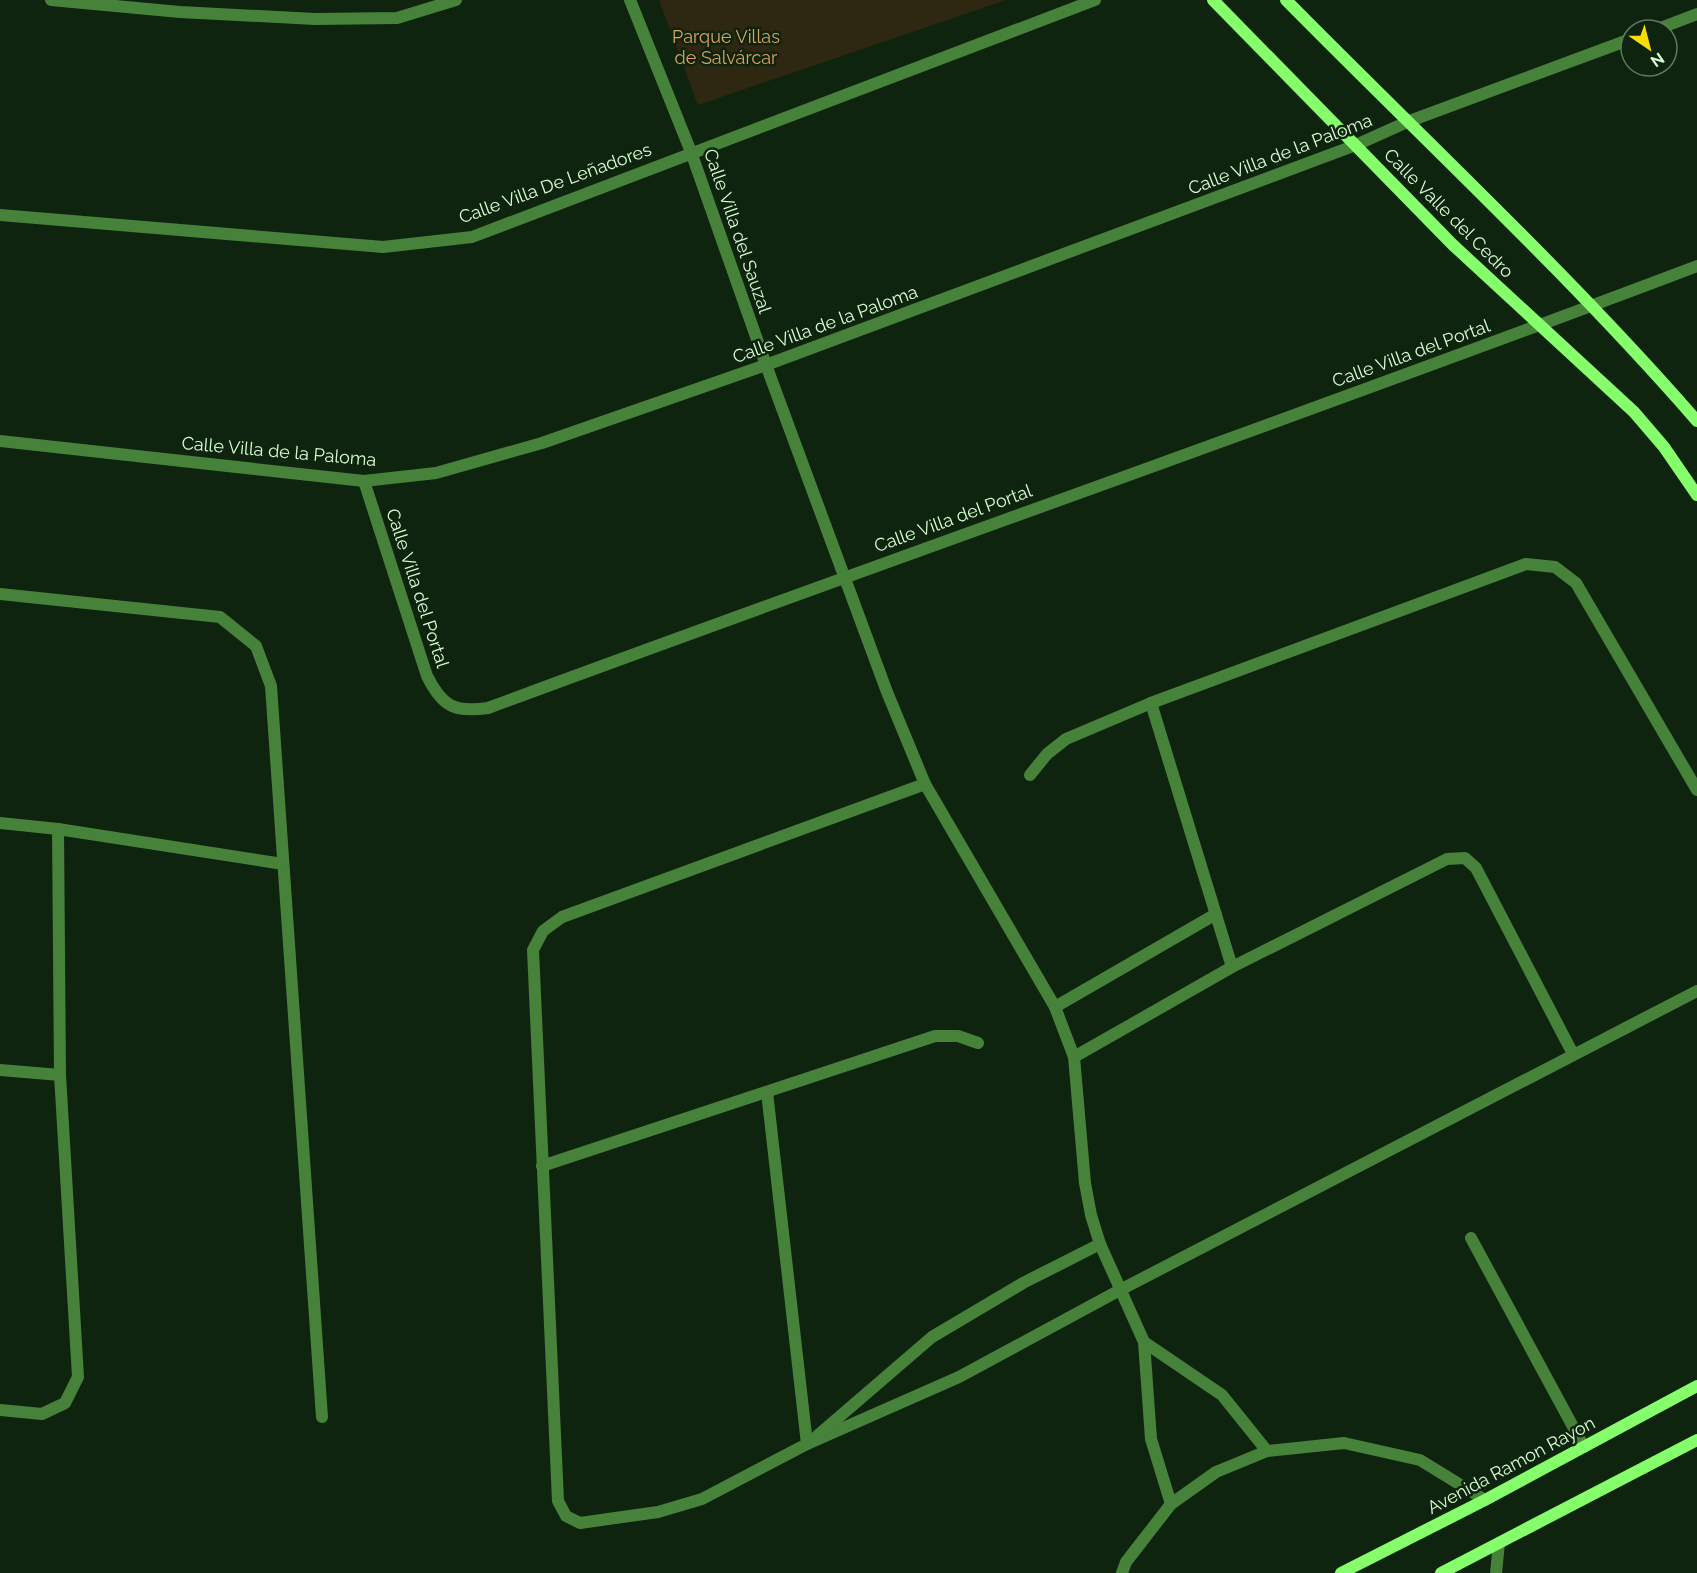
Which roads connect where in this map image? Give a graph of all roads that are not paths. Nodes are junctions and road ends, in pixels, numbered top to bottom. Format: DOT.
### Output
graph roads {
  1 [pos="51,0"];
  2 [pos="456,0"];
  3 [pos="630,0"];
  4 [pos="1095,0"];
  5 [pos="1213,0"];
  6 [pos="1286,0"];
  7 [pos="1697,14"];
  8 [pos="1679,21"];
  9 [pos="1619,43"];
  10 [pos="1407,122"];
  11 [pos="1356,145"];
  12 [pos="691,152"];
  13 [pos="0,215"];
  14 [pos="1697,266"];
  15 [pos="1592,306"];
  16 [pos="1540,326"];
  17 [pos="766,365"];
  18 [pos="1697,421"];
  19 [pos="0,441"];
  20 [pos="364,481"];
  21 [pos="1697,495"];
  22 [pos="844,576"];
  23 [pos="0,594"];
  24 [pos="1151,703"];
  25 [pos="1030,775"];
  26 [pos="925,784"];
  27 [pos="1697,790"];
  28 [pos="0,823"];
  29 [pos="58,829"];
  30 [pos="283,864"];
  31 [pos="1216,914"];
  32 [pos="1232,967"];
  33 [pos="1697,991"];
  34 [pos="1056,1007"];
  35 [pos="978,1043"];
  36 [pos="1574,1054"];
  37 [pos="1074,1057"];
  38 [pos="0,1070"];
  39 [pos="60,1075"];
  40 [pos="767,1092"];
  41 [pos="542,1166"];
  42 [pos="1471,1238"];
  43 [pos="1100,1244"];
  44 [pos="1120,1290"];
  45 [pos="1144,1342"];
  46 [pos="1697,1386"];
  47 [pos="0,1410"];
  48 [pos="322,1417"];
  49 [pos="1697,1440"];
  50 [pos="807,1444"];
  51 [pos="1584,1447"];
  52 [pos="1268,1451"];
  53 [pos="1485,1500"];
  54 [pos="1171,1504"];
  55 [pos="1499,1543"];
  56 [pos="1122,1573"];
  57 [pos="1341,1573"];
  58 [pos="1441,1573"];
  59 [pos="1496,1573"];
  1 -- 2 [label="street"];
  3 -- 12 [label="street, Calle Villa del Sauzal"];
  4 -- 12 [label="street, Calle Villa De Leñadores"];
  5 -- 11 [label="street, Calle Valle del Cedro"];
  6 -- 10 [label="street, Calle Valle del Cedro"];
  7 -- 8 [label="street"];
  9 -- 10 [label="street, Calle Villa de la Paloma"];
  10 -- 11 [label="street, Calle Villa de la Paloma"];
  10 -- 15 [label="street, Calle Valle del Cedro"];
  11 -- 16 [label="street, Calle Valle del Cedro"];
  11 -- 17 [label="street, Calle Villa de la Paloma"];
  12 -- 13 [label="street, Calle Villa De Leñadores"];
  12 -- 17 [label="street, Calle Villa del Sauzal"];
  14 -- 15 [label="street, Calle Villa del Portal"];
  15 -- 16 [label="street, Calle Villa del Portal"];
  15 -- 18 [label="street, Calle Valle del Cedro"];
  16 -- 21 [label="street, Calle Valle del Cedro"];
  16 -- 22 [label="street, Calle Villa del Portal"];
  17 -- 20 [label="street, Calle Villa de la Paloma"];
  17 -- 22 [label="street, Calle Villa del Sauzal"];
  19 -- 20 [label="street, Calle Villa de la Paloma"];
  20 -- 22 [label="street, Calle Villa del Portal"];
  22 -- 26 [label="street, Calle Villa del Sauzal"];
  23 -- 30 [label="street"];
  24 -- 25 [label="street"];
  24 -- 27 [label="street"];
  24 -- 31 [label="street"];
  26 -- 34 [label="street, Calle Villa del Sauzal"];
  26 -- 41 [label="street"];
  28 -- 29 [label="street"];
  29 -- 30 [label="street"];
  29 -- 39 [label="street"];
  30 -- 48 [label="street"];
  31 -- 32 [label="street"];
  31 -- 34 [label="street"];
  32 -- 36 [label="street"];
  32 -- 37 [label="street"];
  33 -- 36 [label="street"];
  34 -- 37 [label="street, Calle Villa del Sauzal"];
  35 -- 40 [label="street"];
  36 -- 44 [label="street"];
  37 -- 43 [label="street, Calle Villa del Sauzal"];
  38 -- 39 [label="street"];
  39 -- 47 [label="street"];
  40 -- 41 [label="street"];
  40 -- 50 [label="street"];
  41 -- 50 [label="street"];
  42 -- 51 [label="street"];
  43 -- 44 [label="street, Calle Villa del Sauzal"];
  43 -- 50 [label="street"];
  44 -- 45 [label="street, Calle Villa del Sauzal"];
  44 -- 50 [label="street"];
  45 -- 52 [label="street"];
  45 -- 54 [label="street"];
  46 -- 51 [label="street, Avenida Ramon Rayon"];
  49 -- 55 [label="street"];
  51 -- 53 [label="street, Avenida Ramon Rayon"];
  52 -- 53 [label="street"];
  52 -- 54 [label="street"];
  53 -- 57 [label="street, Avenida Ramon Rayon"];
  54 -- 56 [label="street"];
  55 -- 58 [label="street"];
  55 -- 59 [label="street"];
}
